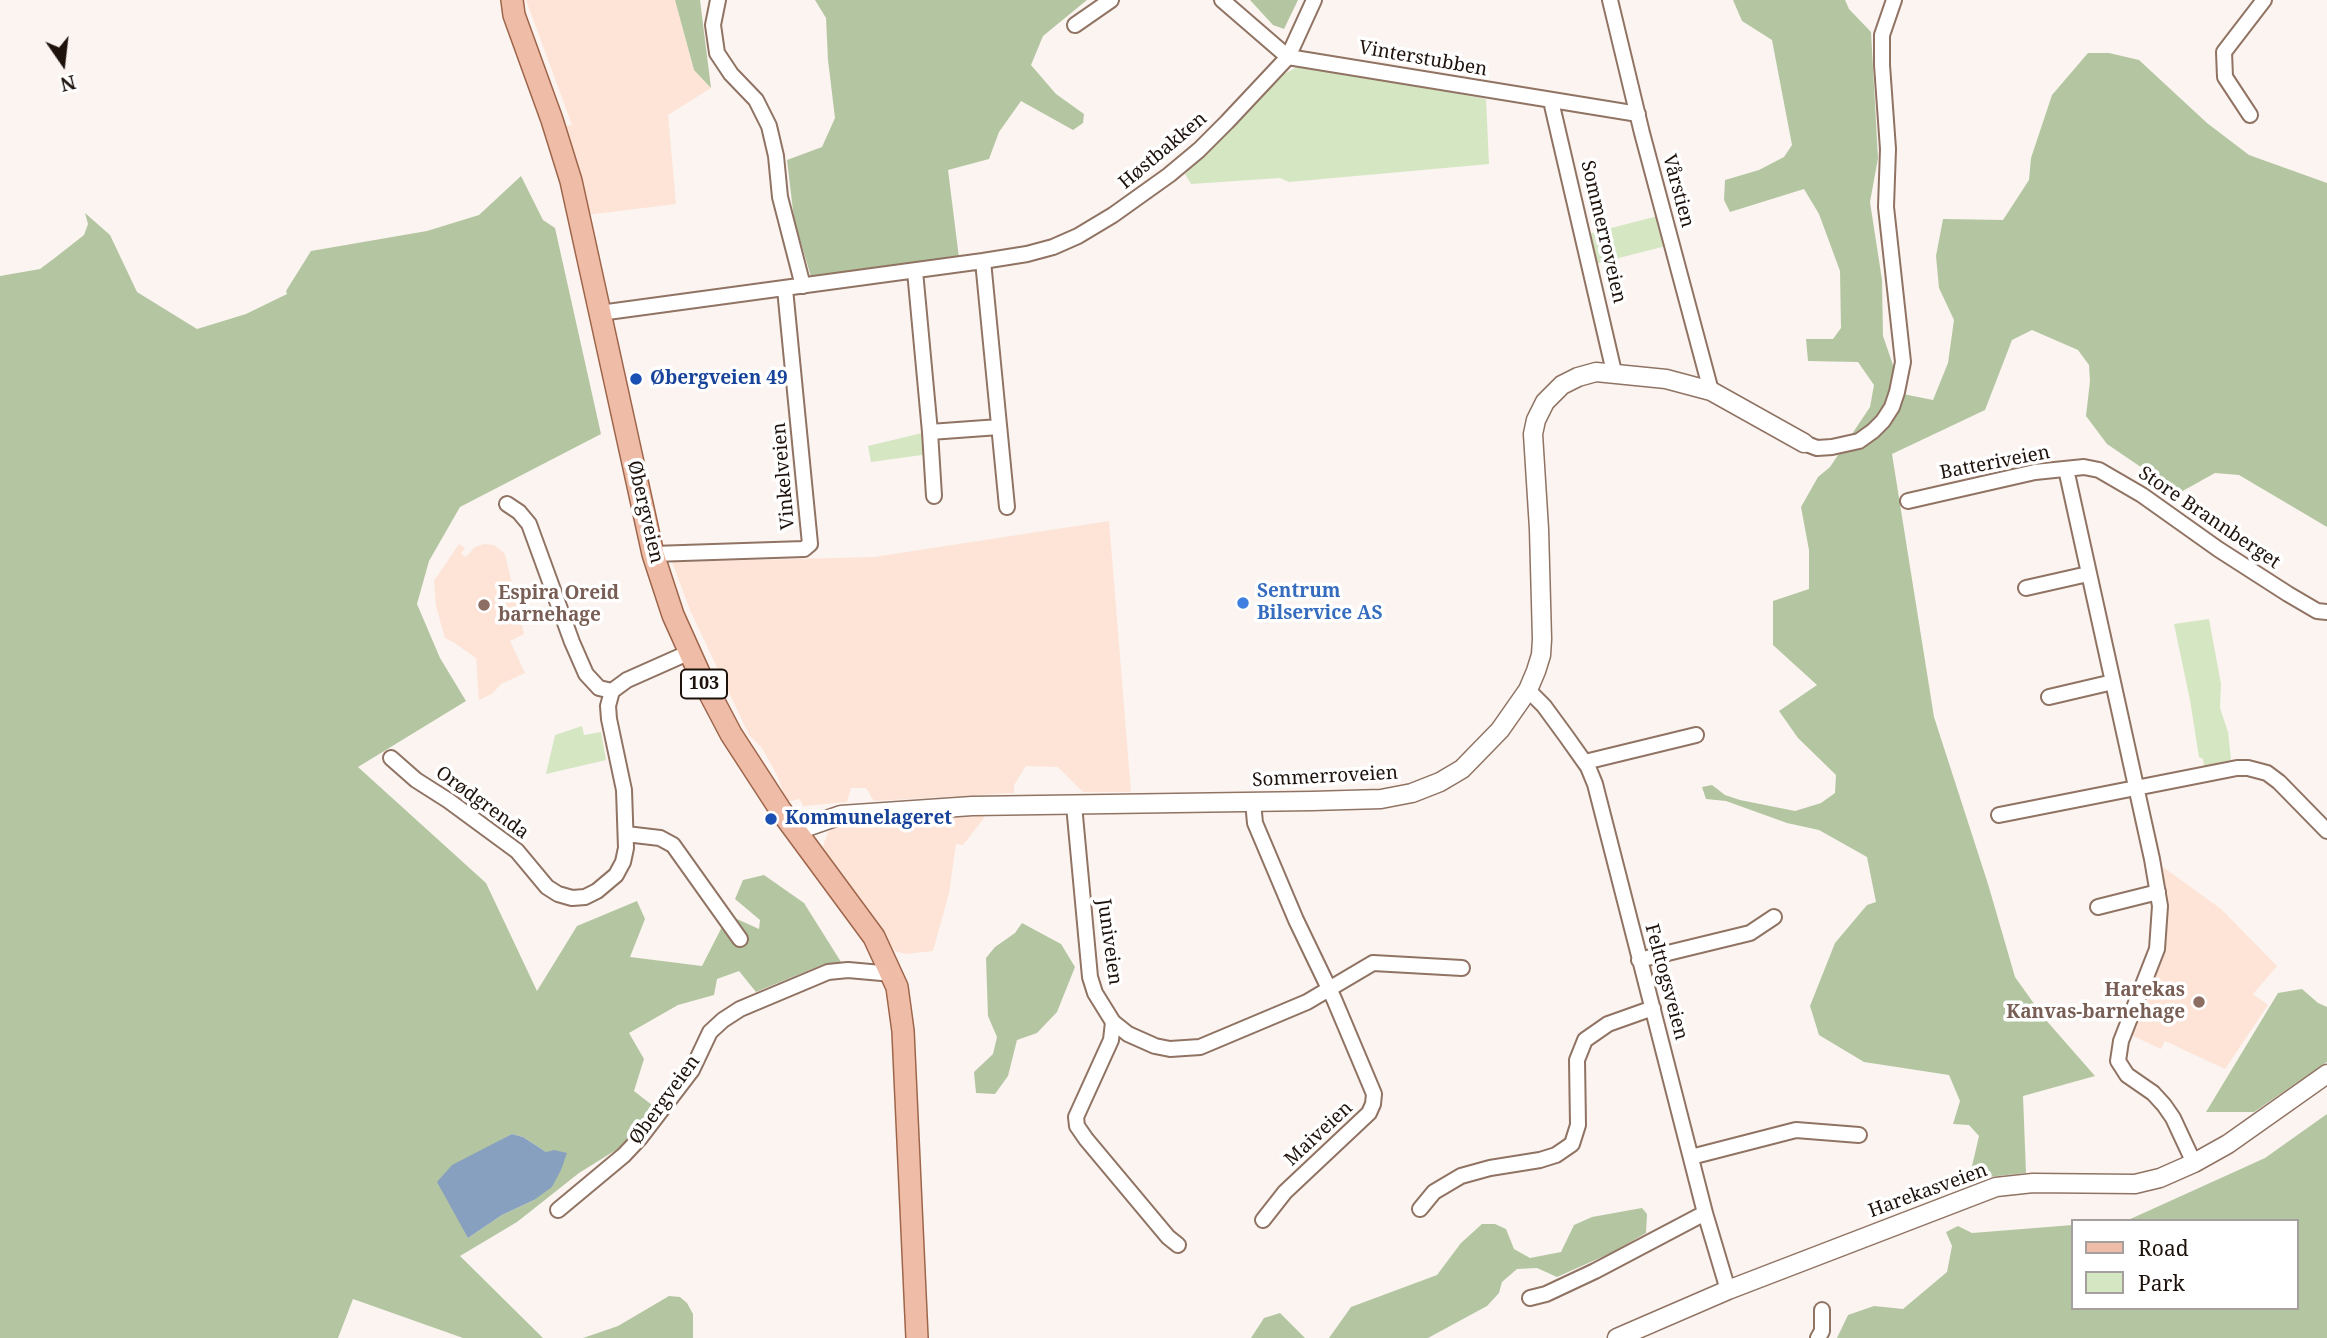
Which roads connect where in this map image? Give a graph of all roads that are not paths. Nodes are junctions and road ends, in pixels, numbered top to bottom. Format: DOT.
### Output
graph roads {
  1 [pos="512,0"];
  2 [pos="718,0"];
  3 [pos="1111,0"];
  4 [pos="1222,0"];
  5 [pos="1314,0"];
  6 [pos="1609,0"];
  7 [pos="1894,0"];
  8 [pos="2264,0"];
  9 [pos="1076,25"];
  10 [pos="1288,57"];
  11 [pos="1551,101"];
  12 [pos="1637,114"];
  13 [pos="2250,115"];
  14 [pos="983,261"];
  15 [pos="915,271"];
  16 [pos="803,286"];
  17 [pos="785,289"];
  18 [pos="600,313"];
  19 [pos="1614,372"];
  20 [pos="1712,391"];
  21 [pos="999,427"];
  22 [pos="930,432"];
  23 [pos="1804,443"];
  24 [pos="2066,468"];
  25 [pos="934,496"];
  26 [pos="1908,500"];
  27 [pos="507,504"];
  28 [pos="1007,507"];
  29 [pos="653,554"];
  30 [pos="2088,574"];
  31 [pos="2026,588"];
  32 [pos="2327,612"];
  33 [pos="690,652"];
  34 [pos="2113,682"];
  35 [pos="1528,690"];
  36 [pos="612,691"];
  37 [pos="2049,697"];
  38 [pos="1696,735"];
  39 [pos="391,758"];
  40 [pos="1585,762"];
  41 [pos="2136,788"];
  42 [pos="1253,802"];
  43 [pos="1074,805"];
  44 [pos="1999,816"];
  45 [pos="795,831"];
  46 [pos="2327,831"];
  47 [pos="626,834"];
  48 [pos="2158,892"];
  49 [pos="2098,907"];
  50 [pos="1774,917"];
  51 [pos="740,939"];
  52 [pos="1639,960"];
  53 [pos="1462,968"];
  54 [pos="893,974"];
  55 [pos="1330,990"];
  56 [pos="1653,1008"];
  57 [pos="1112,1022"];
  58 [pos="2327,1074"];
  59 [pos="1860,1135"];
  60 [pos="1691,1157"];
  61 [pos="2194,1163"];
  62 [pos="1419,1209"];
  63 [pos="558,1210"];
  64 [pos="1705,1213"];
  65 [pos="1264,1220"];
  66 [pos="1178,1245"];
  67 [pos="1728,1290"];
  68 [pos="1530,1298"];
  69 [pos="1822,1310"];
  70 [pos="917,1338"];
  71 [pos="1617,1338"];
  72 [pos="1818,1338"];
  1 -- 18 [label="main road, Øbergveien / 103"];
  2 -- 16 [label="street"];
  3 -- 9 [label="street"];
  4 -- 10 [label="street"];
  5 -- 10 [label="street, Høstbakken"];
  6 -- 12 [label="street, Vårstien"];
  7 -- 23 [label="street"];
  8 -- 13 [label="street"];
  10 -- 11 [label="street, Vinterstubben"];
  10 -- 14 [label="street, Høstbakken"];
  11 -- 12 [label="street, Vinterstubben"];
  11 -- 19 [label="street, Sommerroveien"];
  12 -- 20 [label="street, Vårstien"];
  14 -- 15 [label="street, Høstbakken"];
  14 -- 21 [label="street"];
  15 -- 16 [label="street, Høstbakken"];
  15 -- 22 [label="street"];
  16 -- 17 [label="street, Høstbakken"];
  17 -- 18 [label="street, Høstbakken"];
  17 -- 29 [label="street, Vinkelveien"];
  18 -- 29 [label="main road, Øbergveien / 103"];
  19 -- 20 [label="street, Sommerroveien"];
  19 -- 35 [label="street, Sommerroveien"];
  20 -- 23 [label="street, Sommerroveien"];
  21 -- 22 [label="street"];
  21 -- 28 [label="street"];
  22 -- 25 [label="street"];
  24 -- 26 [label="street, Batteriveien"];
  24 -- 30 [label="street, Batteriveien"];
  24 -- 32 [label="street, Store Brannberget"];
  27 -- 36 [label="street"];
  29 -- 33 [label="main road, Øbergveien / 103"];
  30 -- 31 [label="street"];
  30 -- 34 [label="street, Batteriveien"];
  33 -- 36 [label="street"];
  33 -- 45 [label="main road, Øbergveien / 103"];
  34 -- 37 [label="street"];
  34 -- 41 [label="street, Batteriveien"];
  35 -- 40 [label="street, Felttogsveien"];
  35 -- 42 [label="street, Sommerroveien"];
  36 -- 47 [label="street, Orødgrenda"];
  38 -- 40 [label="street"];
  39 -- 47 [label="street, Orødgrenda"];
  40 -- 52 [label="street, Felttogsveien"];
  41 -- 44 [label="street"];
  41 -- 46 [label="street"];
  41 -- 48 [label="street, Batteriveien"];
  42 -- 43 [label="street, Sommerroveien"];
  42 -- 55 [label="street, Maiveien"];
  43 -- 45 [label="street, Sommerroveien"];
  43 -- 57 [label="street, Juniveien"];
  45 -- 54 [label="main road, Øbergveien / 103"];
  47 -- 51 [label="street"];
  48 -- 49 [label="street"];
  48 -- 61 [label="street, Batteriveien"];
  50 -- 52 [label="street"];
  52 -- 56 [label="street, Felttogsveien"];
  53 -- 55 [label="street"];
  54 -- 63 [label="street, Øbergveien"];
  54 -- 70 [label="main road, Øbergveien / 103"];
  55 -- 57 [label="street"];
  55 -- 65 [label="street, Maiveien"];
  56 -- 60 [label="street, Felttogsveien"];
  56 -- 62 [label="street"];
  57 -- 66 [label="street"];
  58 -- 61 [label="street, Harekasveien"];
  59 -- 60 [label="street"];
  60 -- 64 [label="street, Felttogsveien"];
  61 -- 67 [label="street, Harekasveien"];
  64 -- 67 [label="street, Felttogsveien"];
  64 -- 68 [label="street"];
  67 -- 71 [label="street, Harekasveien"];
  69 -- 72 [label="street"];
}
